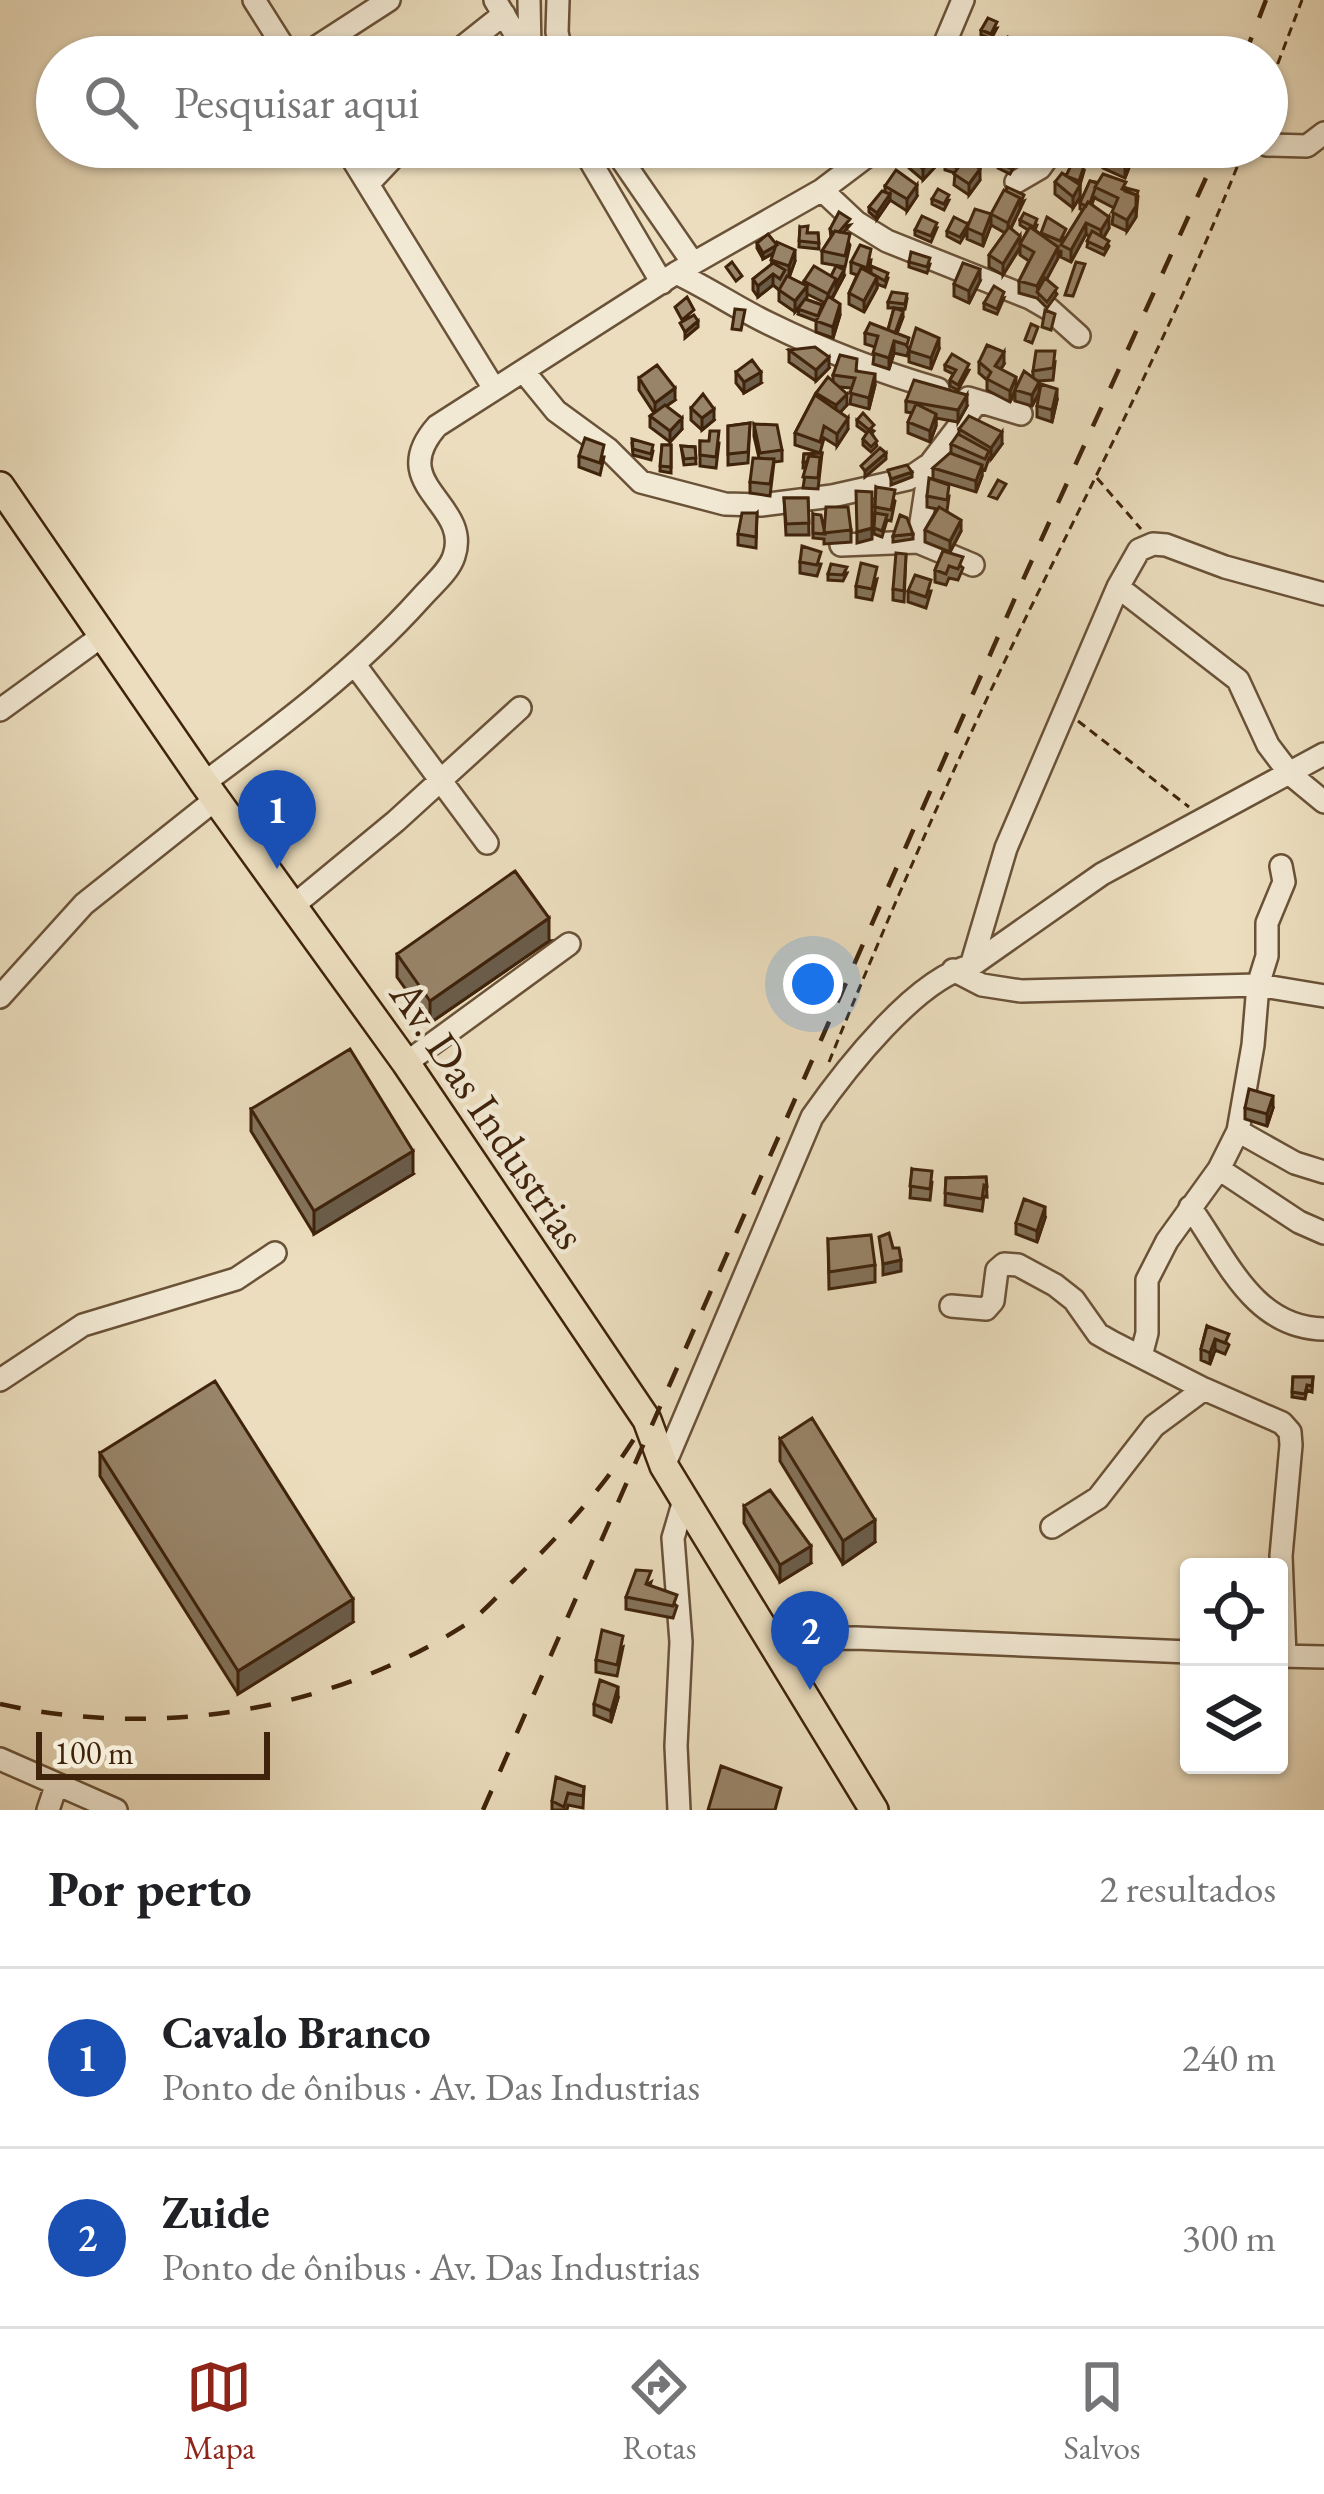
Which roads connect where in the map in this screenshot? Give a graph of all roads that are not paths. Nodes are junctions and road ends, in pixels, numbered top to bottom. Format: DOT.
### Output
graph roads {
  1 [pos="254,0"];
  2 [pos="388,0"];
  3 [pos="529,0"];
  4 [pos="558,0"];
  5 [pos="963,0"];
  6 [pos="499,7"];
  7 [pos="277,36"];
  8 [pos="333,36"];
  9 [pos="471,36"];
  10 [pos="517,36"];
  11 [pos="530,36"];
  12 [pos="558,36"];
  13 [pos="948,36"];
  14 [pos="1324,133"];
  15 [pos="1288,146"];
  16 [pos="358,168"];
  17 [pos="383,168"];
  18 [pos="594,168"];
  19 [pos="602,168"];
  20 [pos="624,168"];
  21 [pos="851,168"];
  22 [pos="1040,168"];
  23 [pos="597,173"];
  24 [pos="1016,182"];
  25 [pos="368,184"];
  26 [pos="822,190"];
  27 [pos="677,273"];
  28 [pos="1079,337"];
  29 [pos="525,373"];
  30 [pos="493,387"];
  31 [pos="978,401"];
  32 [pos="1021,414"];
  33 [pos="930,464"];
  34 [pos="0,486"];
  35 [pos="918,542"];
  36 [pos="841,544"];
  37 [pos="973,565"];
  38 [pos="1118,587"];
  39 [pos="1324,593"];
  40 [pos="102,636"];
  41 [pos="356,665"];
  42 [pos="520,708"];
  43 [pos="0,710"];
  44 [pos="1324,754"];
  45 [pos="1290,774"];
  46 [pos="439,782"];
  47 [pos="210,791"];
  48 [pos="1324,802"];
  49 [pos="488,843"];
  50 [pos="1281,866"];
  51 [pos="293,906"];
  52 [pos="569,944"];
  53 [pos="962,968"];
  54 [pos="1258,985"];
  55 [pos="1324,996"];
  56 [pos="0,997"];
  57 [pos="406,1063"];
  58 [pos="1238,1131"];
  59 [pos="1220,1169"];
  60 [pos="1324,1172"];
  61 [pos="1190,1207"];
  62 [pos="1324,1233"];
  63 [pos="275,1253"];
  64 [pos="951,1306"];
  65 [pos="1324,1329"];
  66 [pos="1141,1356"];
  67 [pos="0,1380"];
  68 [pos="1204,1389"];
  69 [pos="664,1466"];
  70 [pos="685,1497"];
  71 [pos="1052,1527"];
  72 [pos="1281,1558"];
  73 [pos="772,1639"];
  74 [pos="1180,1652"];
  75 [pos="1288,1656"];
  76 [pos="1324,1657"];
  77 [pos="0,1759"];
  78 [pos="56,1786"];
  79 [pos="48,1810"];
  80 [pos="116,1810"];
  81 [pos="679,1810"];
  82 [pos="874,1810"];
  1 -- 7 [label="street"];
  2 -- 8 [label="street"];
  3 -- 11 [label="street"];
  4 -- 12 [label="street"];
  5 -- 13 [label="street"];
  6 -- 9 [label="street"];
  6 -- 10 [label="street"];
  14 -- 15 [label="street"];
  16 -- 25 [label="street"];
  17 -- 25 [label="street"];
  18 -- 23 [label="street"];
  19 -- 23 [label="street"];
  20 -- 27 [label="street"];
  21 -- 26 [label="street"];
  22 -- 24 [label="street"];
  23 -- 27 [label="street"];
  25 -- 30 [label="street"];
  26 -- 27 [label="street"];
  26 -- 28 [label="street"];
  27 -- 29 [label="street"];
  27 -- 31 [label="street"];
  29 -- 30 [label="street"];
  29 -- 33 [label="street"];
  30 -- 41 [label="street"];
  31 -- 32 [label="street"];
  31 -- 33 [label="street"];
  33 -- 35 [label="street"];
  34 -- 40 [label="main road, Av. Das Industrias"];
  35 -- 36 [label="street"];
  35 -- 37 [label="street"];
  38 -- 39 [label="street"];
  38 -- 45 [label="street"];
  38 -- 53 [label="street"];
  40 -- 43 [label="street"];
  40 -- 47 [label="main road, Av. Das Industrias"];
  41 -- 46 [label="street"];
  41 -- 47 [label="street"];
  42 -- 46 [label="street"];
  44 -- 45 [label="street"];
  45 -- 48 [label="street"];
  45 -- 53 [label="street"];
  46 -- 49 [label="street"];
  46 -- 51 [label="street"];
  47 -- 51 [label="main road, Av. Das Industrias"];
  47 -- 56 [label="street"];
  50 -- 54 [label="street"];
  51 -- 57 [label="main road, Av. Das Industrias"];
  52 -- 57 [label="street"];
  53 -- 54 [label="street"];
  53 -- 69 [label="street"];
  54 -- 55 [label="street"];
  54 -- 58 [label="street"];
  57 -- 69 [label="main road, Av. Das Industrias"];
  58 -- 59 [label="street"];
  58 -- 60 [label="street"];
  59 -- 61 [label="street"];
  59 -- 62 [label="street"];
  61 -- 65 [label="street"];
  61 -- 66 [label="street"];
  63 -- 67 [label="street"];
  64 -- 66 [label="street"];
  66 -- 68 [label="street"];
  68 -- 71 [label="street"];
  68 -- 72 [label="street"];
  69 -- 70 [label="main road, Av. Das Industrias"];
  70 -- 73 [label="main road, Av. Das Industrias"];
  70 -- 81 [label="street"];
  73 -- 74 [label="street"];
  73 -- 82 [label="main road, Av. Das Industrias"];
  75 -- 76 [label="street"];
  77 -- 78 [label="street"];
  78 -- 79 [label="street"];
  78 -- 80 [label="street"];
}
